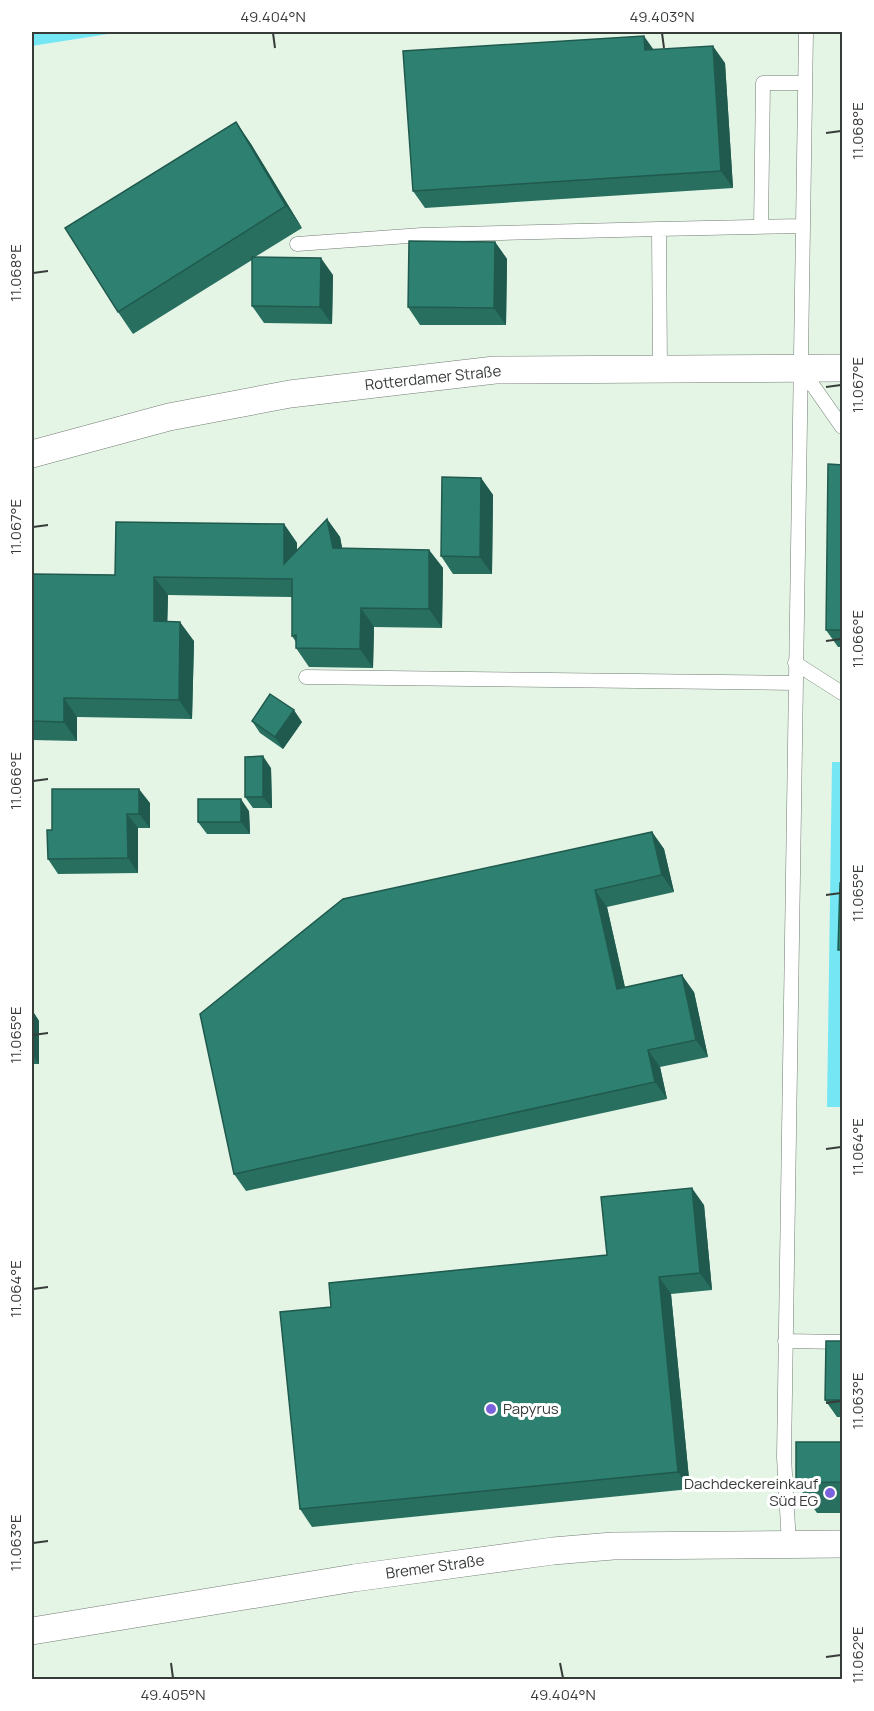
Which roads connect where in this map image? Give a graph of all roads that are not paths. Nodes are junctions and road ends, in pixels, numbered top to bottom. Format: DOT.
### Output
graph roads {
  1 [pos="806,32"];
  2 [pos="805,83"];
  3 [pos="802,226"];
  4 [pos="761,227"];
  5 [pos="659,229"];
  6 [pos="297,244"];
  7 [pos="800,367"];
  8 [pos="843,368"];
  9 [pos="660,369"];
  10 [pos="843,427"];
  11 [pos="32,454"];
  12 [pos="795,663"];
  13 [pos="306,677"];
  14 [pos="795,683"];
  15 [pos="843,693"];
  16 [pos="785,1341"];
  17 [pos="843,1342"];
  18 [pos="801,1456"];
  19 [pos="784,1457"];
  20 [pos="789,1544"];
  21 [pos="843,1544"];
  22 [pos="32,1630"];
  1 -- 2 [label="lane"];
  2 -- 3 [label="lane"];
  2 -- 4 [label="lane"];
  3 -- 4 [label="lane"];
  3 -- 7 [label="lane"];
  4 -- 5 [label="lane"];
  5 -- 6 [label="lane"];
  5 -- 9 [label="lane"];
  7 -- 8 [label="street, Rotterdamer Straße"];
  7 -- 9 [label="street, Rotterdamer Straße"];
  7 -- 10 [label="lane"];
  7 -- 12 [label="lane"];
  9 -- 11 [label="street, Rotterdamer Straße"];
  12 -- 14 [label="lane"];
  12 -- 15 [label="lane"];
  13 -- 14 [label="lane"];
  14 -- 16 [label="lane"];
  16 -- 17 [label="lane"];
  16 -- 19 [label="lane"];
  18 -- 19 [label="lane"];
  19 -- 20 [label="lane"];
  20 -- 21 [label="street, Bremer Straße"];
  20 -- 22 [label="street, Bremer Straße"];
}
